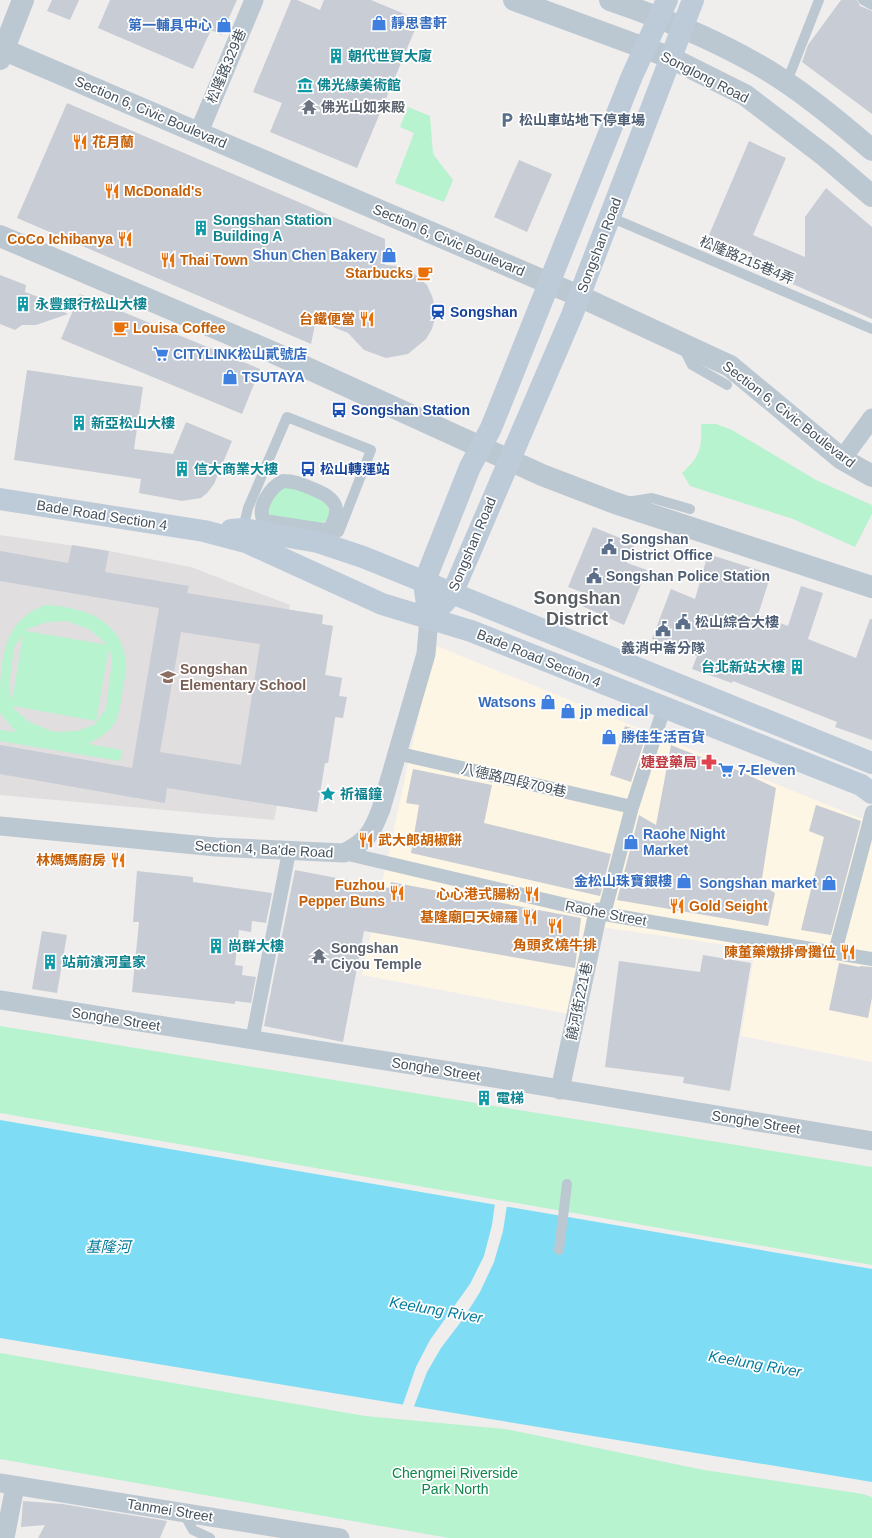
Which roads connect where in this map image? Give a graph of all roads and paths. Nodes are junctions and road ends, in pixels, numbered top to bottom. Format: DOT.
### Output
graph roads {
  1 [pos="23,0"];
  2 [pos="254,0"];
  3 [pos="514,0"];
  4 [pos="610,0"];
  5 [pos="693,0"];
  6 [pos="819,0"];
  7 [pos="863,0"];
  8 [pos="872,5"];
  9 [pos="663,9"];
  10 [pos="683,27"];
  11 [pos="646,47"];
  12 [pos="1,52"];
  13 [pos="671,58"];
  14 [pos="786,84"];
  15 [pos="199,132"];
  16 [pos="872,150"];
  17 [pos="872,196"];
  18 [pos="610,217"];
  19 [pos="0,236"];
  20 [pos="549,283"];
  21 [pos="579,296"];
  22 [pos="872,329"];
  23 [pos="680,343"];
  24 [pos="727,385"];
  25 [pos="872,418"];
  26 [pos="480,447"];
  27 [pos="842,459"];
  28 [pos="508,460"];
  29 [pos="872,476"];
  30 [pos="0,499"];
  31 [pos="615,504"];
  32 [pos="690,509"];
  33 [pos="245,536"];
  34 [pos="320,536"];
  35 [pos="424,583"];
  36 [pos="872,587"];
  37 [pos="452,594"];
  38 [pos="430,618"];
  39 [pos="664,708"];
  40 [pos="396,753"];
  41 [pos="872,763"];
  42 [pos="872,793"];
  43 [pos="632,807"];
  44 [pos="872,812"];
  45 [pos="0,826"];
  46 [pos="289,852"];
  47 [pos="344,853"];
  48 [pos="601,913"];
  49 [pos="835,952"];
  50 [pos="872,959"];
  51 [pos="0,1000"];
  52 [pos="252,1041"];
  53 [pos="560,1090"];
  54 [pos="872,1142"];
  55 [pos="566,1184"];
  56 [pos="559,1250"];
  57 [pos="7,1485"];
  58 [pos="183,1512"];
  59 [pos="5,1538"];
  60 [pos="210,1538"];
  61 [pos="340,1538"];
  1 -- 12 [label="street"];
  2 -- 15 [label="street, 松隆路329巷"];
  3 -- 11 [label="street, Songlong Road"];
  4 -- 9 [label="street"];
  5 -- 10 [label="main road, Songshan Road"];
  6 -- 14 [label="lane"];
  7 -- 8 [label="lane"];
  9 -- 10 [label="street"];
  9 -- 11 [label="main road, Songshan Road"];
  10 -- 13 [label="main road, Songshan Road"];
  10 -- 14 [label="street"];
  11 -- 13 [label="street, Songlong Road"];
  11 -- 20 [label="main road, Songshan Road"];
  12 -- 15 [label="street, Section 6, Civic Boulevard"];
  13 -- 17 [label="street, Songlong Road"];
  13 -- 18 [label="main road, Songshan Road"];
  14 -- 16 [label="street"];
  15 -- 20 [label="street, Section 6, Civic Boulevard"];
  18 -- 21 [label="main road, Songshan Road"];
  18 -- 22 [label="lane, 松隆路215巷4弄"];
  19 -- 26 [label="street"];
  20 -- 21 [label="street, Section 6, Civic Boulevard"];
  20 -- 26 [label="main road, Songshan Road"];
  21 -- 23 [label="street, Section 6, Civic Boulevard"];
  21 -- 28 [label="main road, Songshan Road"];
  23 -- 24 [label="lane"];
  23 -- 27 [label="street, Section 6, Civic Boulevard"];
  25 -- 27 [label="street"];
  26 -- 28 [label="street"];
  26 -- 35 [label="main road, Songshan Road"];
  27 -- 29 [label="street, Section 6, Civic Boulevard"];
  28 -- 31 [label="street"];
  28 -- 37 [label="main road, Songshan Road"];
  30 -- 33 [label="main road, Bade Road Section 4"];
  31 -- 32 [label="lane"];
  31 -- 36 [label="street"];
  33 -- 34 [label="main road, Bade Road Section 4"];
  33 -- 34 [label="lane"];
  33 -- 38 [label="main road, Bade Road Section 4"];
  34 -- 34 [label="street"];
  34 -- 35 [label="main road, Bade Road Section 4"];
  35 -- 37 [label="main road, Bade Road Section 4"];
  35 -- 38 [label="main road, Songshan Road"];
  37 -- 38 [label="main road, Songshan Road"];
  37 -- 41 [label="main road, Bade Road Section 4"];
  38 -- 39 [label="main road, Bade Road Section 4"];
  38 -- 40 [label="street, Section 4, Ba'de Road"];
  39 -- 42 [label="main road, Bade Road Section 4"];
  39 -- 43 [label="street"];
  40 -- 43 [label="street, 八德路四段709巷"];
  40 -- 47 [label="street, Section 4, Ba'de Road"];
  43 -- 48 [label="street"];
  44 -- 49 [label="street"];
  45 -- 46 [label="street, Section 4, Ba'de Road"];
  46 -- 47 [label="street, Section 4, Ba'de Road"];
  46 -- 52 [label="street"];
  47 -- 48 [label="street, Raohe Street"];
  48 -- 49 [label="street, Raohe Street"];
  48 -- 53 [label="street, 饒河街221巷"];
  49 -- 50 [label="street, Raohe Street"];
  51 -- 52 [label="street, Songhe Street"];
  52 -- 53 [label="street, Songhe Street"];
  53 -- 54 [label="street, Songhe Street"];
  55 -- 56 [label="lane"];
  57 -- 58 [label="street, Tanmei Street"];
  57 -- 59 [label="street"];
  58 -- 60 [label="lane"];
  58 -- 61 [label="street, Tanmei Street"];
}
